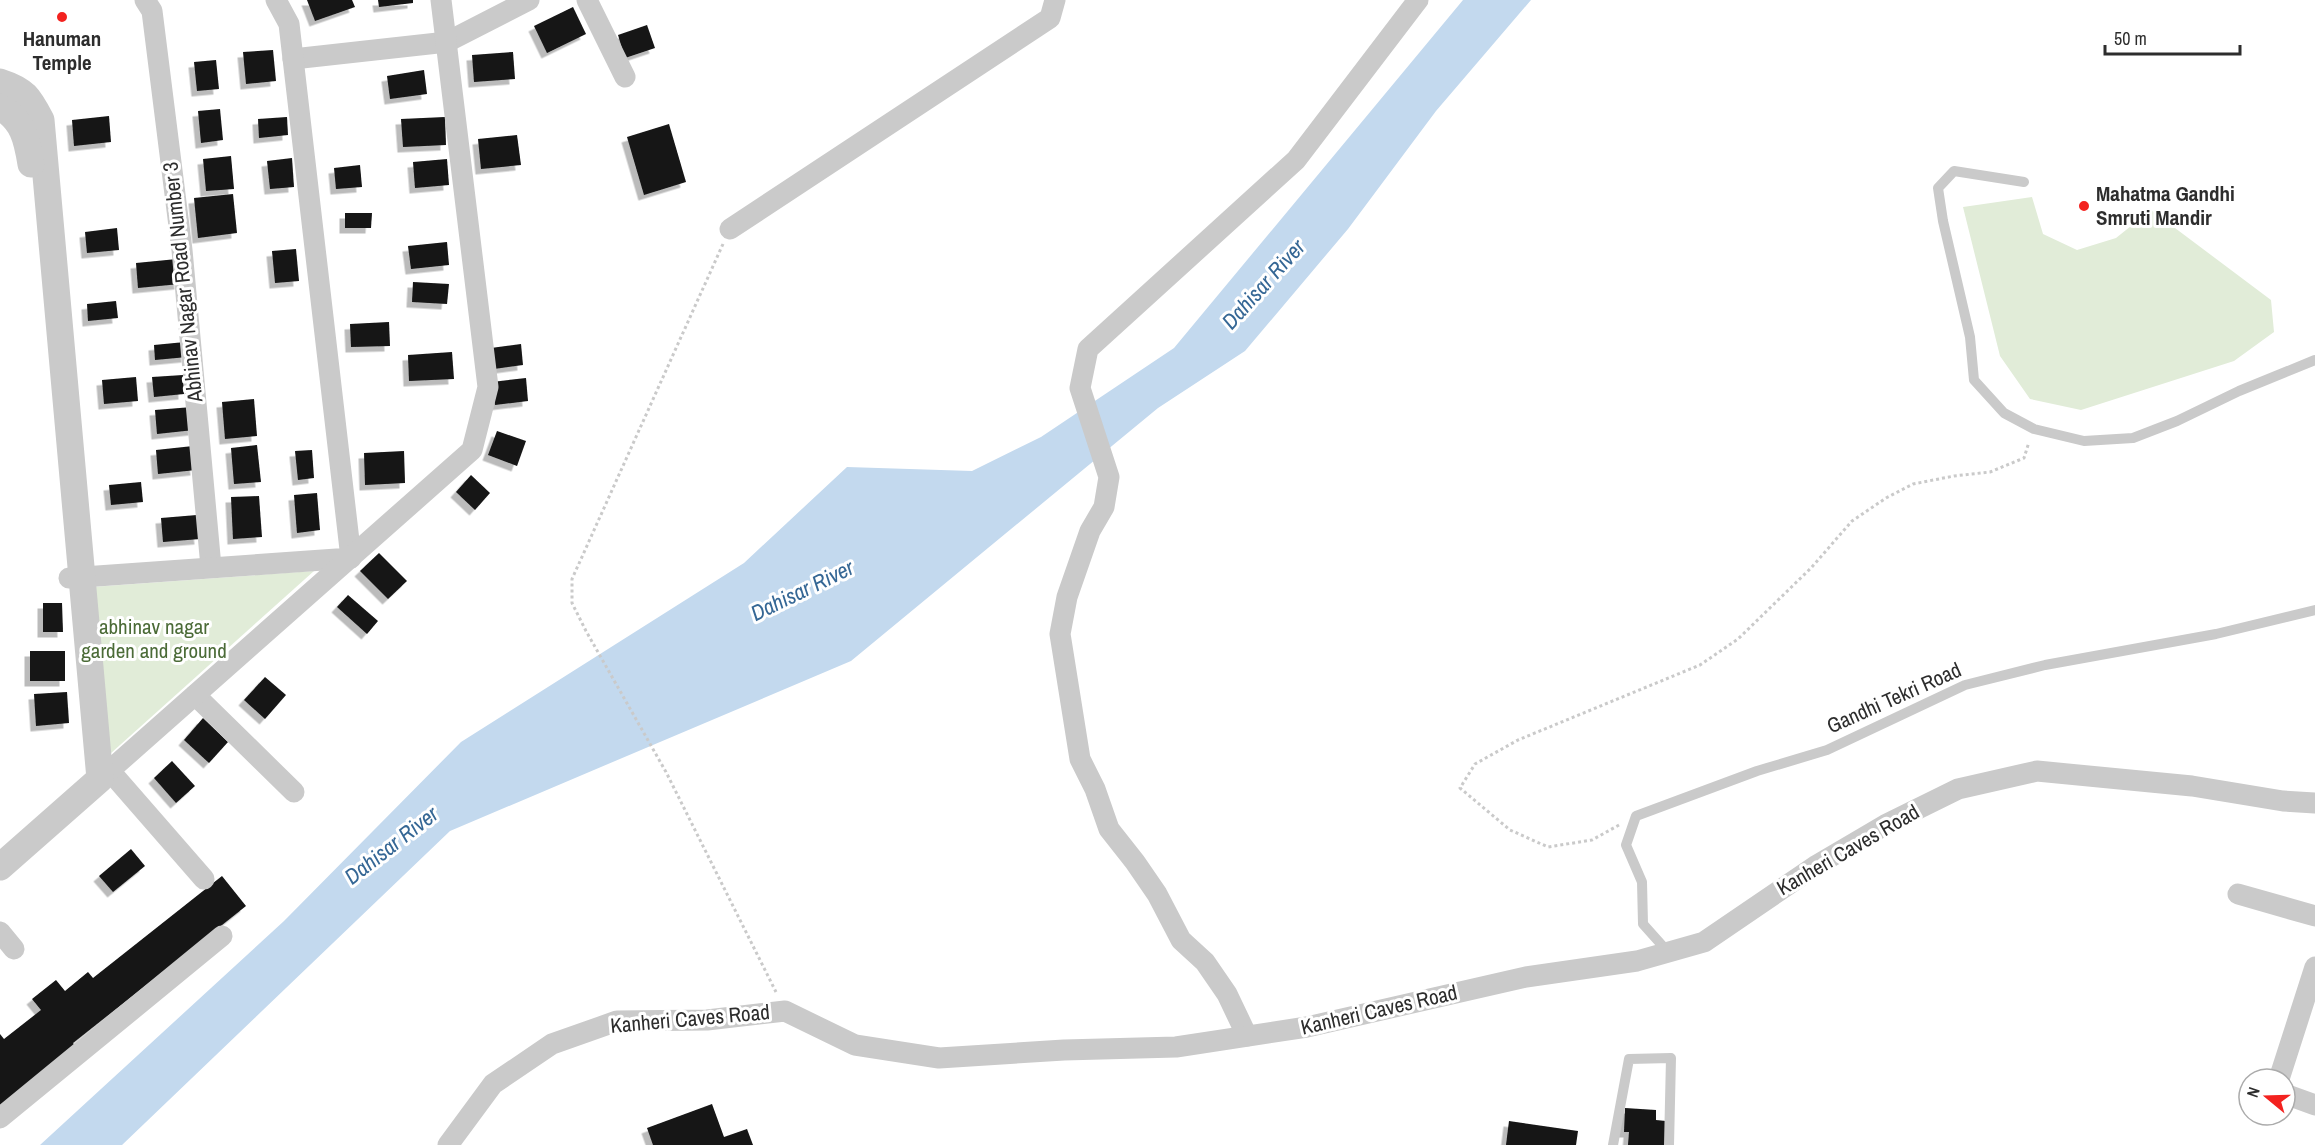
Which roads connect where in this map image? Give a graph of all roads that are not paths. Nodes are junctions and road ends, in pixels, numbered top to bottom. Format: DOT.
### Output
graph roads {
  1 [pos="145,0"];
  2 [pos="276,0"];
  3 [pos="441,0"];
  4 [pos="529,0"];
  5 [pos="587,0"];
  6 [pos="1055,0"];
  7 [pos="1418,0"];
  8 [pos="447,42"];
  9 [pos="293,59"];
  10 [pos="625,77"];
  11 [pos="0,82"];
  12 [pos="0,107"];
  13 [pos="2024,182"];
  14 [pos="730,229"];
  15 [pos="47,274"];
  16 [pos="2315,360"];
  17 [pos="351,558"];
  18 [pos="211,567"];
  19 [pos="75,577"];
  20 [pos="2315,610"];
  21 [pos="195,694"];
  22 [pos="100,779"];
  23 [pos="294,792"];
  24 [pos="2315,803"];
  25 [pos="0,867"];
  26 [pos="204,879"];
  27 [pos="2238,894"];
  28 [pos="2315,916"];
  29 [pos="0,932"];
  30 [pos="222,936"];
  31 [pos="14,949"];
  32 [pos="1668,952"];
  33 [pos="2315,967"];
  34 [pos="2307,1016"];
  35 [pos="1247,1036"];
  36 [pos="2284,1067"];
  37 [pos="2297,1098"];
  38 [pos="2315,1105"];
  39 [pos="0,1118"];
  40 [pos="448,1145"];
  41 [pos="1613,1145"];
  42 [pos="1669,1145"];
  1 -- 18 [label="street, Abhinav Nagar Road Number 3"];
  2 -- 9 [label="street"];
  3 -- 8 [label="street"];
  4 -- 8 [label="street"];
  5 -- 10 [label="street"];
  6 -- 14 [label="street"];
  7 -- 35 [label="street"];
  8 -- 9 [label="street"];
  8 -- 17 [label="street"];
  9 -- 17 [label="street"];
  11 -- 15 [label="street"];
  12 -- 15 [label="street"];
  13 -- 16 [label="lane"];
  15 -- 19 [label="street"];
  17 -- 18 [label="street"];
  17 -- 21 [label="street"];
  18 -- 19 [label="street"];
  19 -- 22 [label="street"];
  20 -- 32 [label="lane, Gandhi Tekri Road"];
  21 -- 22 [label="street"];
  21 -- 23 [label="street"];
  22 -- 25 [label="street"];
  22 -- 26 [label="street"];
  24 -- 32 [label="street, Kanheri Caves Road"];
  27 -- 28 [label="street"];
  29 -- 31 [label="street"];
  30 -- 39 [label="street"];
  32 -- 35 [label="street, Kanheri Caves Road"];
  33 -- 34 [label="street"];
  34 -- 36 [label="street"];
  35 -- 40 [label="street, Kanheri Caves Road"];
  37 -- 38 [label="street"];
  41 -- 42 [label="lane"];
}
